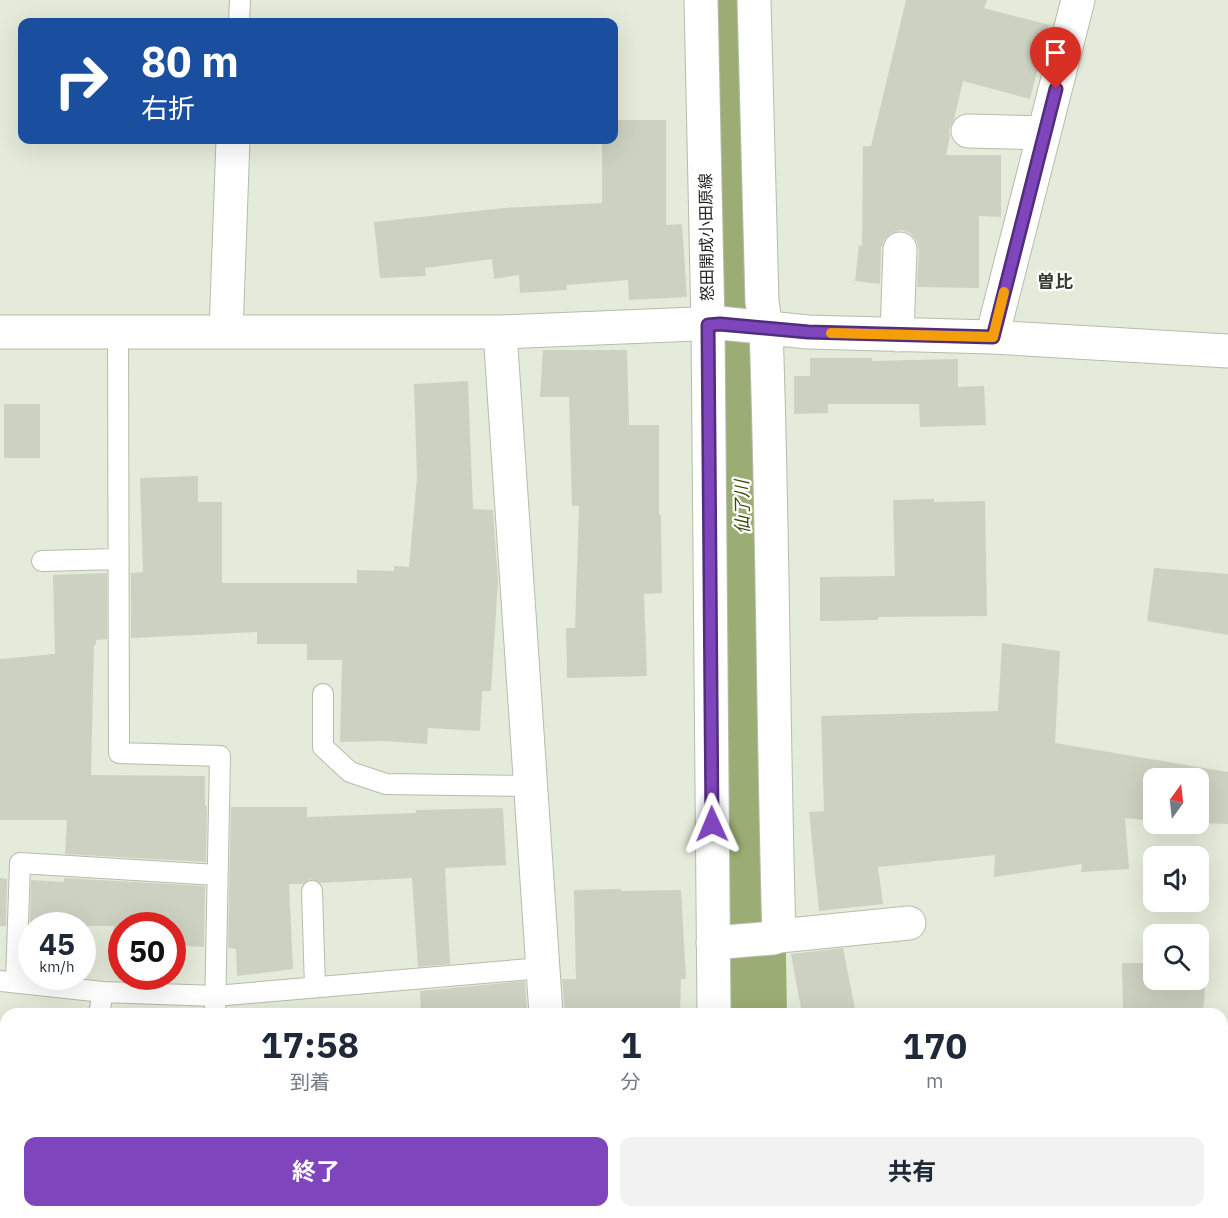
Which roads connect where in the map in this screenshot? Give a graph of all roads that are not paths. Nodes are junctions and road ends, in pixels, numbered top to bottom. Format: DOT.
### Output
graph roads {
  1 [pos="240,0"];
  2 [pos="700,0"];
  3 [pos="754,0"];
  4 [pos="1078,0"];
  5 [pos="239,18"];
  6 [pos="968,131"];
  7 [pos="1044,133"];
  8 [pos="233,144"];
  9 [pos="900,249"];
  10 [pos="714,324"];
  11 [pos="766,327"];
  12 [pos="0,332"];
  13 [pos="118,332"];
  14 [pos="226,332"];
  15 [pos="500,332"];
  16 [pos="897,334"];
  17 [pos="993,337"];
  18 [pos="1228,351"];
  19 [pos="118,559"];
  20 [pos="42,561"];
  21 [pos="323,694"];
  22 [pos="530,786"];
  23 [pos="217,875"];
  24 [pos="312,891"];
  25 [pos="909,922"];
  26 [pos="776,937"];
  27 [pos="721,942"];
  28 [pos="542,968"];
  29 [pos="8,981"];
  30 [pos="315,987"];
  31 [pos="103,992"];
  32 [pos="215,1005"];
  33 [pos="100,1008"];
  34 [pos="545,1008"];
  35 [pos="715,1008"];
  1 -- 5 [label="lane"];
  2 -- 10 [label="street, 怒田開成小田原線"];
  3 -- 11 [label="street"];
  4 -- 7 [label="street"];
  6 -- 7 [label="street"];
  7 -- 17 [label="street"];
  8 -- 14 [label="street"];
  9 -- 16 [label="street"];
  10 -- 11 [label="street"];
  10 -- 15 [label="street"];
  10 -- 27 [label="street, 怒田開成小田原線"];
  11 -- 16 [label="street"];
  11 -- 26 [label="street"];
  12 -- 13 [label="street"];
  13 -- 14 [label="street"];
  13 -- 19 [label="lane"];
  14 -- 15 [label="street"];
  15 -- 22 [label="street"];
  16 -- 17 [label="street"];
  17 -- 18 [label="street"];
  19 -- 20 [label="lane"];
  19 -- 23 [label="lane"];
  21 -- 22 [label="lane"];
  22 -- 28 [label="street"];
  23 -- 29 [label="lane"];
  23 -- 32 [label="lane"];
  24 -- 30 [label="lane"];
  25 -- 26 [label="street"];
  26 -- 27 [label="street"];
  27 -- 35 [label="street, 怒田開成小田原線"];
  28 -- 30 [label="lane"];
  28 -- 34 [label="street"];
  29 -- 31 [label="lane"];
  30 -- 32 [label="lane"];
  31 -- 32 [label="lane"];
  31 -- 33 [label="lane"];
}
